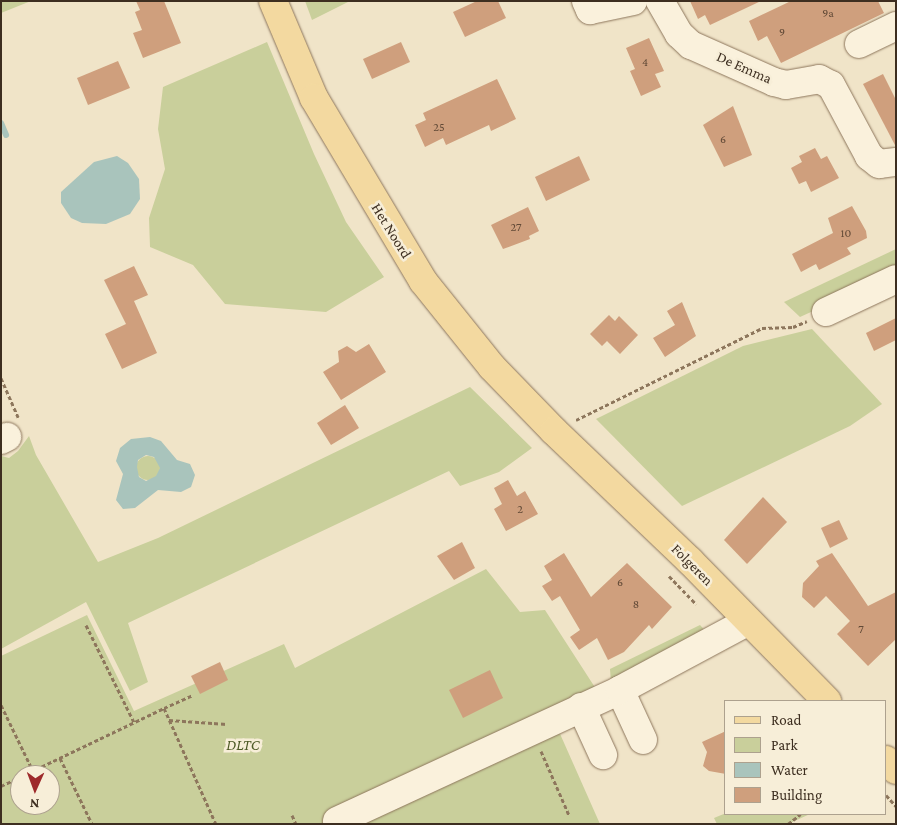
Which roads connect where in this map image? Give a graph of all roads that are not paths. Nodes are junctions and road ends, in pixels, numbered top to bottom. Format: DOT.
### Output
graph roads {
  1 [pos="274,1"];
  2 [pos="586,1"];
  3 [pos="633,1"];
  4 [pos="660,1"];
  5 [pos="896,26"];
  6 [pos="859,44"];
  7 [pos="896,162"];
  8 [pos="896,279"];
  9 [pos="826,312"];
  10 [pos="565,422"];
  11 [pos="747,622"];
  12 [pos="620,690"];
  13 [pos="826,700"];
  14 [pos="581,707"];
  15 [pos="644,740"];
  16 [pos="603,755"];
  17 [pos="887,761"];
  18 [pos="896,770"];
  19 [pos="337,821"];
  1 -- 10 [label="main road, Het Noord"];
  2 -- 3 [label="street"];
  4 -- 7 [label="street, De Emma"];
  5 -- 6 [label="street"];
  8 -- 9 [label="street"];
  10 -- 11 [label="main road, Folgeren"];
  11 -- 12 [label="street"];
  11 -- 13 [label="main road, Folgeren"];
  12 -- 14 [label="street"];
  12 -- 15 [label="street"];
  14 -- 16 [label="street"];
  14 -- 19 [label="street"];
  17 -- 18 [label="main road"];
}
